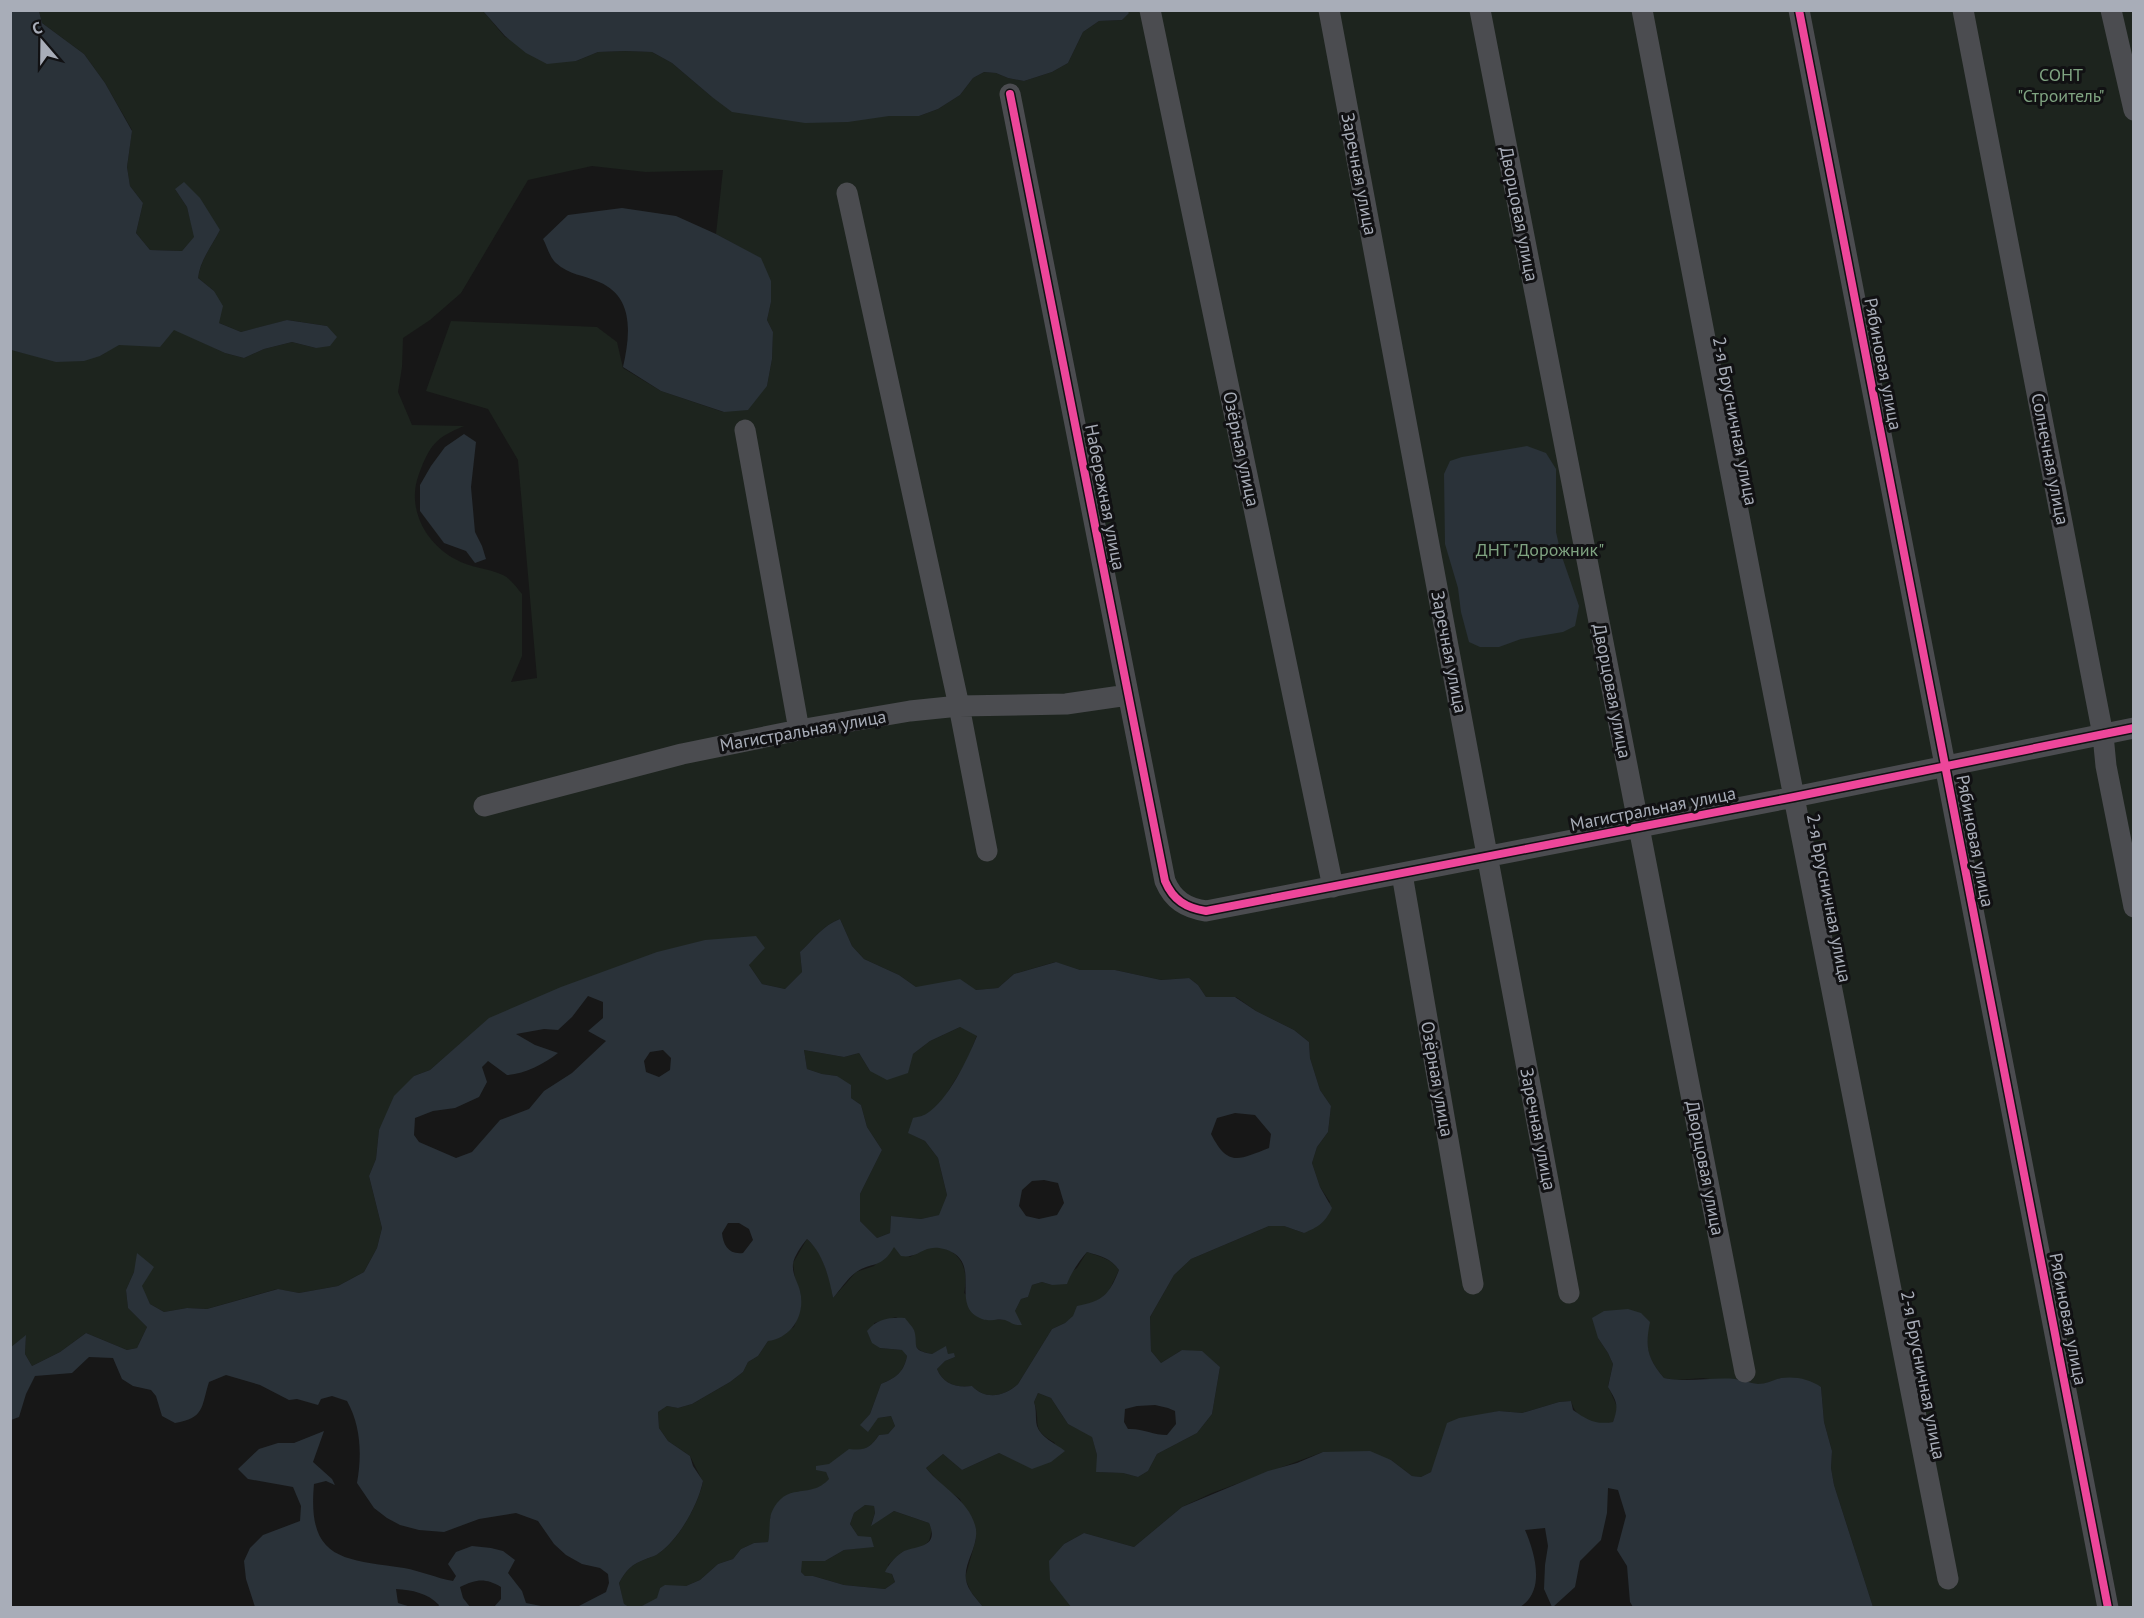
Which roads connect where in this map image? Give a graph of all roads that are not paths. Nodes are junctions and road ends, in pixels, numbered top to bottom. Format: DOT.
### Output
graph roads {
  1 [pos="1150,10"];
  2 [pos="1329,10"];
  3 [pos="1480,10"];
  4 [pos="1642,10"];
  5 [pos="1799,10"];
  6 [pos="1963,10"];
  7 [pos="2111,10"];
  8 [pos="1010,94"];
  9 [pos="2133,110"];
  10 [pos="847,193"];
  11 [pos="746,430"];
  12 [pos="1128,695"];
  13 [pos="959,706"];
  14 [pos="2133,728"];
  15 [pos="799,730"];
  16 [pos="2103,735"];
  17 [pos="1945,766"];
  18 [pos="1794,797"];
  19 [pos="484,806"];
  20 [pos="1638,827"];
  21 [pos="987,851"];
  22 [pos="1487,857"];
  23 [pos="1402,874"];
  24 [pos="1333,887"];
  25 [pos="1179,902"];
  26 [pos="2133,907"];
  27 [pos="1473,1284"];
  28 [pos="1569,1293"];
  29 [pos="1745,1372"];
  30 [pos="1948,1579"];
  31 [pos="2108,1608"];
  1 -- 24 [label="street, Озёрная улица"];
  2 -- 22 [label="street, Заречная улица"];
  3 -- 20 [label="street, Дворцовая улица"];
  4 -- 18 [label="street, 2-я Брусничная улица"];
  5 -- 17 [label="street, Рябиновая улица"];
  6 -- 16 [label="street, Солнечная улица"];
  7 -- 9 [label="street"];
  8 -- 12 [label="street, Набережная улица"];
  10 -- 13 [label="street"];
  11 -- 15 [label="street"];
  12 -- 13 [label="street, Магистральная улица"];
  12 -- 25 [label="street, Набережная улица"];
  13 -- 15 [label="street, Магистральная улица"];
  13 -- 21 [label="street"];
  14 -- 16 [label="street, Магистральная улица"];
  15 -- 19 [label="street, Магистральная улица"];
  16 -- 17 [label="street, Магистральная улица"];
  16 -- 26 [label="street, Солнечная улица"];
  17 -- 18 [label="street, Магистральная улица"];
  17 -- 31 [label="street, Рябиновая улица"];
  18 -- 20 [label="street, Магистральная улица"];
  18 -- 30 [label="street, 2-я Брусничная улица"];
  20 -- 22 [label="street, Магистральная улица"];
  20 -- 29 [label="street, Дворцовая улица"];
  22 -- 23 [label="street, Магистральная улица"];
  22 -- 28 [label="street, Заречная улица"];
  23 -- 24 [label="street, Магистральная улица"];
  23 -- 27 [label="street, Озёрная улица"];
  24 -- 25 [label="street, Магистральная улица"];
}
